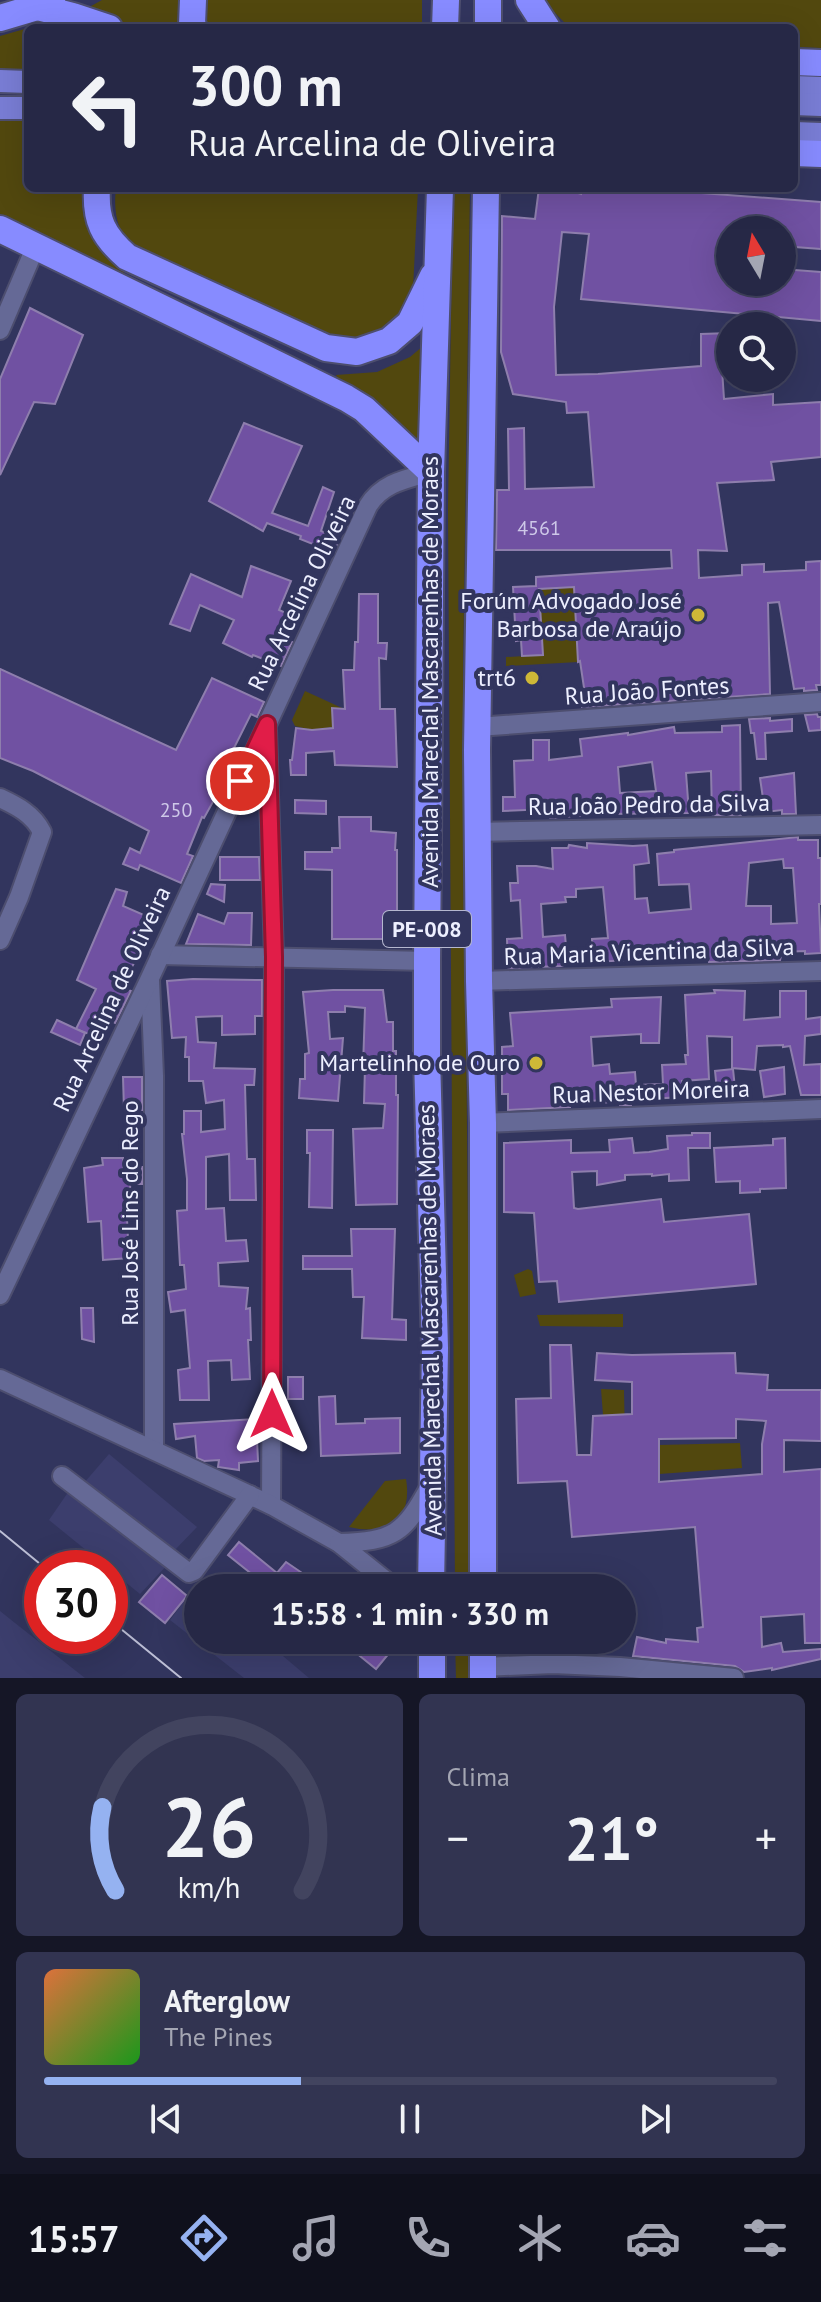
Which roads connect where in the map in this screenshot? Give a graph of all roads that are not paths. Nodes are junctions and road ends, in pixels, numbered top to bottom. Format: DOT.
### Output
graph roads {
  1 [pos="193,0"];
  2 [pos="446,0"];
  3 [pos="488,0"];
  4 [pos="529,0"];
  5 [pos="44,4"];
  6 [pos="0,18"];
  7 [pos="97,24"];
  8 [pos="192,24"];
  9 [pos="445,24"];
  10 [pos="488,24"];
  11 [pos="544,24"];
  12 [pos="798,62"];
  13 [pos="821,63"];
  14 [pos="0,81"];
  15 [pos="24,82"];
  16 [pos="798,87"];
  17 [pos="821,88"];
  18 [pos="798,104"];
  19 [pos="821,105"];
  20 [pos="0,108"];
  21 [pos="24,108"];
  22 [pos="798,116"];
  23 [pos="821,116"];
  24 [pos="798,133"];
  25 [pos="821,134"];
  26 [pos="798,153"];
  27 [pos="821,154"];
  28 [pos="97,192"];
  29 [pos="440,192"];
  30 [pos="487,192"];
  31 [pos="0,229"];
  32 [pos="35,248"];
  33 [pos="437,269"];
  34 [pos="0,330"];
  35 [pos="431,472"];
  36 [pos="821,702"];
  37 [pos="267,724"];
  38 [pos="477,727"];
  39 [pos="0,798"];
  40 [pos="821,825"];
  41 [pos="477,832"];
  42 [pos="0,940"];
  43 [pos="160,955"];
  44 [pos="274,957"];
  45 [pos="427,961"];
  46 [pos="821,971"];
  47 [pos="150,978"];
  48 [pos="479,981"];
  49 [pos="821,1109"];
  50 [pos="483,1123"];
  51 [pos="0,1295"];
  52 [pos="0,1379"];
  53 [pos="154,1449"];
  54 [pos="62,1476"];
  55 [pos="433,1480"];
  56 [pos="250,1495"];
  57 [pos="271,1505"];
  58 [pos="339,1543"];
  59 [pos="378,1574"];
  60 [pos="431,1574"];
  61 [pos="483,1574"];
  62 [pos="432,1654"];
  63 [pos="483,1672"];
  64 [pos="432,1678"];
  65 [pos="734,1678"];
  1 -- 8 [label="highway"];
  2 -- 9 [label="highway"];
  3 -- 10 [label="highway"];
  4 -- 11 [label="highway"];
  5 -- 6 [label="highway"];
  5 -- 7 [label="highway"];
  12 -- 13 [label="highway"];
  14 -- 15 [label="main road"];
  16 -- 17 [label="main road"];
  18 -- 19 [label="main road"];
  20 -- 21 [label="main road"];
  22 -- 23 [label="main road"];
  24 -- 25 [label="main road"];
  26 -- 27 [label="highway"];
  28 -- 33 [label="highway"];
  29 -- 33 [label="highway, Avenida Marechal Mascarenhas de Moraes / PE-008"];
  30 -- 38 [label="highway, Avenida Marechal Mascarenhas de Moraes / PE-008"];
  31 -- 32 [label="highway"];
  32 -- 34 [label="street"];
  32 -- 35 [label="highway"];
  33 -- 35 [label="highway, Avenida Marechal Mascarenhas de Moraes / PE-008"];
  35 -- 37 [label="street, Rua Arcelina Oliveira"];
  35 -- 45 [label="highway, Avenida Marechal Mascarenhas de Moraes / PE-008"];
  36 -- 38 [label="street, Rua João Fontes"];
  37 -- 43 [label="street, Rua Arcelina de Oliveira"];
  37 -- 44 [label="street"];
  38 -- 41 [label="highway, Avenida Marechal Mascarenhas de Moraes / PE-008"];
  39 -- 42 [label="street"];
  40 -- 41 [label="street, Rua João Pedro da Silva"];
  41 -- 48 [label="highway, Avenida Marechal Mascarenhas de Moraes / PE-008"];
  43 -- 44 [label="street"];
  43 -- 47 [label="street, Rua Arcelina de Oliveira"];
  44 -- 45 [label="street"];
  44 -- 57 [label="street"];
  45 -- 55 [label="highway, Avenida Marechal Mascarenhas de Moraes / PE-008"];
  46 -- 48 [label="street, Rua Maria Vicentina da Silva"];
  47 -- 51 [label="street, Rua Arcelina de Oliveira"];
  47 -- 53 [label="street, Rua José Lins do Rego"];
  48 -- 50 [label="highway, Avenida Marechal Mascarenhas de Moraes / PE-008"];
  49 -- 50 [label="street, Rua Nestor Moreira"];
  50 -- 61 [label="highway, Avenida Marechal Mascarenhas de Moraes / PE-008"];
  52 -- 53 [label="street"];
  53 -- 56 [label="street"];
  54 -- 56 [label="street"];
  55 -- 58 [label="street"];
  55 -- 60 [label="highway, Avenida Marechal Mascarenhas de Moraes / PE-008"];
  56 -- 57 [label="street"];
  57 -- 58 [label="street"];
  58 -- 59 [label="street"];
  62 -- 64 [label="highway"];
  63 -- 65 [label="street"];
}
